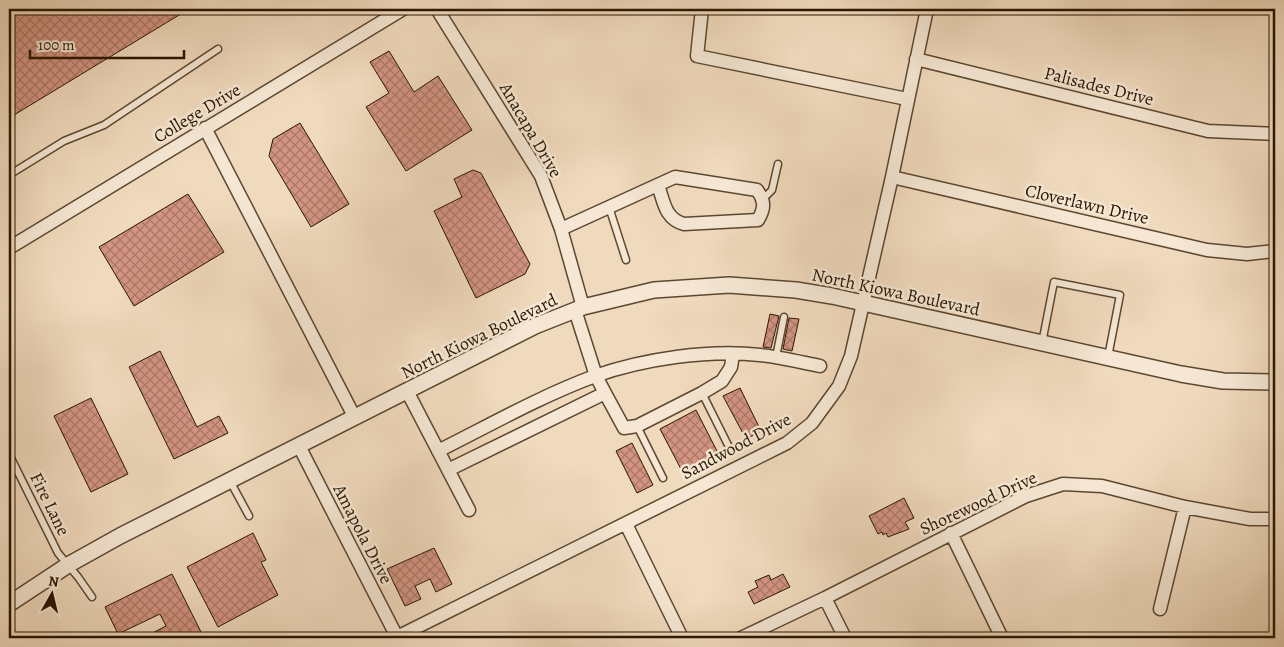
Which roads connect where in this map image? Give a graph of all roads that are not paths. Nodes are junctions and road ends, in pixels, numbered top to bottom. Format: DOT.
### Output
graph roads {
  1 [pos="403,9"];
  2 [pos="437,9"];
  3 [pos="702,9"];
  4 [pos="927,9"];
  5 [pos="218,49"];
  6 [pos="916,59"];
  7 [pos="907,99"];
  8 [pos="205,128"];
  9 [pos="1275,134"];
  10 [pos="778,164"];
  11 [pos="9,175"];
  12 [pos="892,177"];
  13 [pos="658,185"];
  14 [pos="764,198"];
  15 [pos="609,207"];
  16 [pos="561,229"];
  17 [pos="9,248"];
  18 [pos="1275,251"];
  19 [pos="626,260"];
  20 [pos="862,303"];
  21 [pos="579,309"];
  22 [pos="784,317"];
  23 [pos="1042,344"];
  24 [pos="733,354"];
  25 [pos="776,357"];
  26 [pos="1108,359"];
  27 [pos="820,366"];
  28 [pos="596,376"];
  29 [pos="1275,382"];
  30 [pos="407,391"];
  31 [pos="605,393"];
  32 [pos="702,393"];
  33 [pos="355,418"];
  34 [pos="637,426"];
  35 [pos="299,446"];
  36 [pos="728,446"];
  37 [pos="438,451"];
  38 [pos="9,454"];
  39 [pos="448,470"];
  40 [pos="663,478"];
  41 [pos="230,481"];
  42 [pos="1185,507"];
  43 [pos="469,510"];
  44 [pos="249,516"];
  45 [pos="1275,519"];
  46 [pos="626,524"];
  47 [pos="951,533"];
  48 [pos="68,565"];
  49 [pos="92,597"];
  50 [pos="825,598"];
  51 [pos="9,604"];
  52 [pos="1160,608"];
  53 [pos="1001,636"];
  54 [pos="396,638"];
  55 [pos="682,638"];
  56 [pos="741,638"];
  57 [pos="845,638"];
  1 -- 8 [label="street, College Drive"];
  2 -- 16 [label="street, Anacapa Drive"];
  3 -- 7 [label="street"];
  4 -- 6 [label="street, Sandwood Drive"];
  5 -- 11 [label="lane"];
  6 -- 7 [label="street, Sandwood Drive"];
  6 -- 9 [label="street, Palisades Drive"];
  7 -- 12 [label="street, Sandwood Drive"];
  8 -- 17 [label="street, College Drive"];
  8 -- 33 [label="street"];
  10 -- 14 [label="lane"];
  12 -- 18 [label="street, Cloverlawn Drive"];
  12 -- 20 [label="street, Sandwood Drive"];
  13 -- 14 [label="street"];
  13 -- 14 [label="street"];
  13 -- 15 [label="street"];
  15 -- 16 [label="street"];
  15 -- 19 [label="lane"];
  16 -- 21 [label="street, Anacapa Drive"];
  20 -- 21 [label="street, North Kiowa Boulevard"];
  20 -- 23 [label="street, North Kiowa Boulevard"];
  20 -- 46 [label="street, Sandwood Drive"];
  21 -- 28 [label="street, Anacapa Drive"];
  21 -- 30 [label="street, North Kiowa Boulevard"];
  22 -- 25 [label="lane"];
  23 -- 26 [label="street, North Kiowa Boulevard"];
  23 -- 26 [label="lane"];
  24 -- 25 [label="street"];
  24 -- 28 [label="street"];
  24 -- 32 [label="street"];
  25 -- 27 [label="street"];
  26 -- 29 [label="street, North Kiowa Boulevard"];
  28 -- 31 [label="street, Anacapa Drive"];
  28 -- 37 [label="street"];
  30 -- 33 [label="street, North Kiowa Boulevard"];
  30 -- 37 [label="street"];
  31 -- 34 [label="street, Anacapa Drive"];
  31 -- 39 [label="street"];
  32 -- 34 [label="street"];
  32 -- 36 [label="lane"];
  33 -- 35 [label="street, North Kiowa Boulevard"];
  34 -- 40 [label="lane"];
  35 -- 41 [label="street, North Kiowa Boulevard"];
  35 -- 54 [label="street, Amapola Drive"];
  37 -- 39 [label="street"];
  38 -- 48 [label="lane, Fire Lane"];
  39 -- 43 [label="street"];
  41 -- 44 [label="lane"];
  41 -- 48 [label="street, North Kiowa Boulevard"];
  42 -- 45 [label="street, Shorewood Drive"];
  42 -- 47 [label="street, Shorewood Drive"];
  42 -- 52 [label="street"];
  46 -- 54 [label="street, Sandwood Drive"];
  46 -- 55 [label="street"];
  47 -- 50 [label="street, Shorewood Drive"];
  47 -- 53 [label="street"];
  48 -- 49 [label="lane, Fire Lane"];
  48 -- 51 [label="street, North Kiowa Boulevard"];
  50 -- 56 [label="street, Shorewood Drive"];
  50 -- 57 [label="street"];
}
